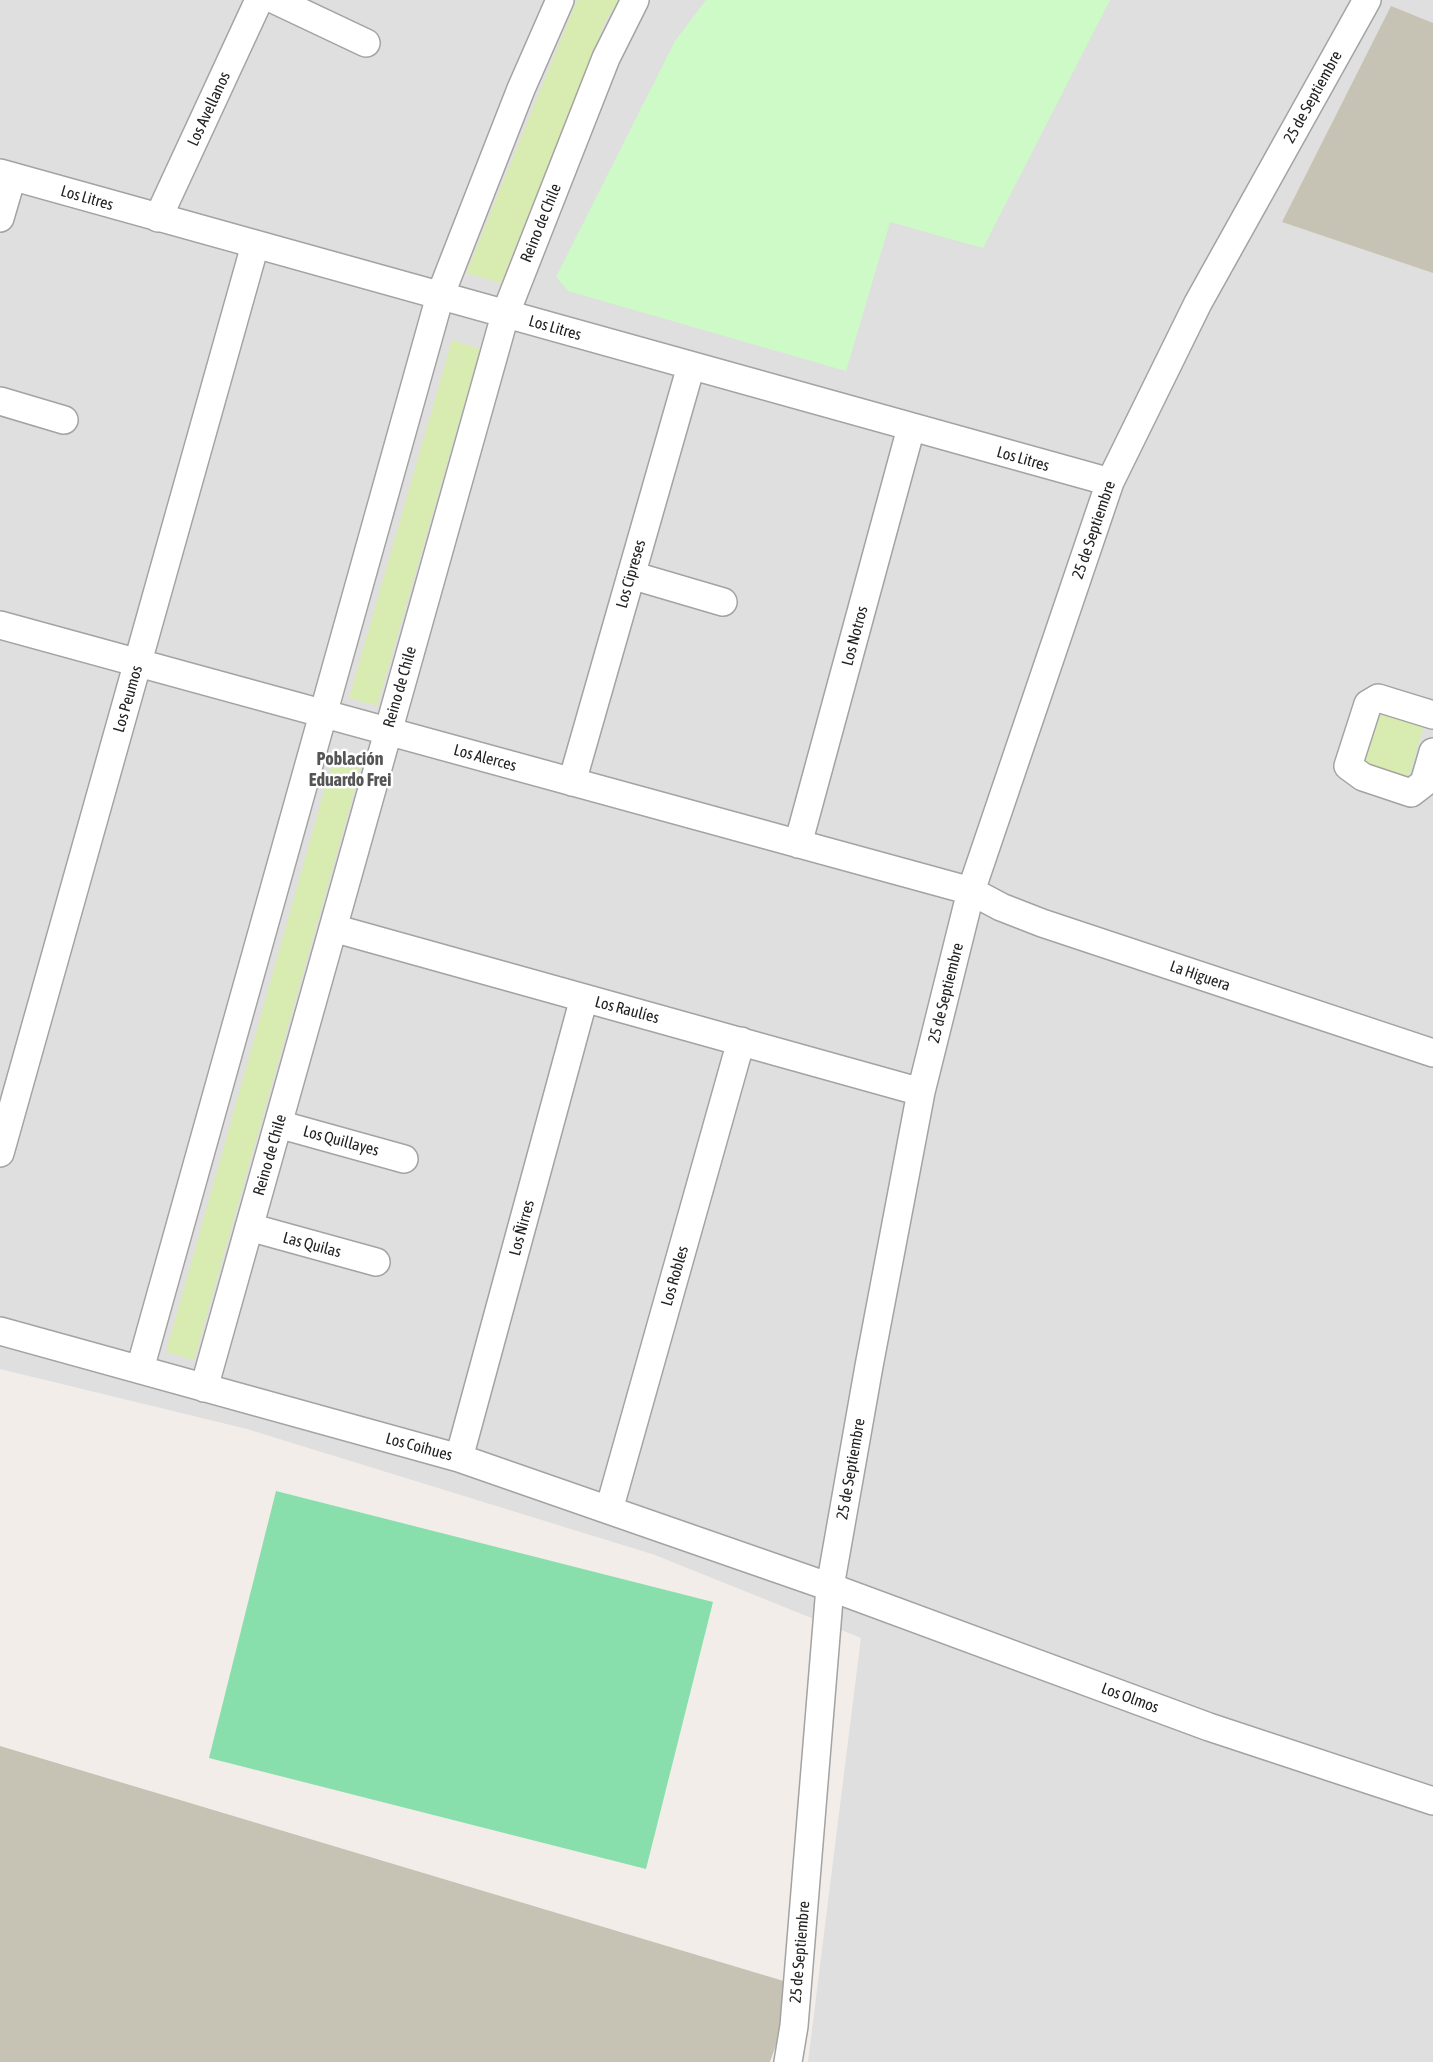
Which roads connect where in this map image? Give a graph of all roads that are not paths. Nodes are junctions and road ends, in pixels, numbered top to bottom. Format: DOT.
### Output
graph roads {
  1 [pos="259,0"];
  2 [pos="275,0"];
  3 [pos="560,0"];
  4 [pos="634,0"];
  5 [pos="1366,0"];
  6 [pos="366,43"];
  7 [pos="6,175"];
  8 [pos="0,218"];
  9 [pos="158,218"];
  10 [pos="255,245"];
  11 [pos="440,296"];
  12 [pos="505,315"];
  13 [pos="691,366"];
  14 [pos="0,401"];
  15 [pos="64,420"];
  16 [pos="911,428"];
  17 [pos="1110,482"];
  18 [pos="630,575"];
  19 [pos="723,602"];
  20 [pos="0,625"];
  21 [pos="139,663"];
  22 [pos="324,714"];
  23 [pos="1433,715"];
  24 [pos="388,731"];
  25 [pos="1433,752"];
  26 [pos="572,782"];
  27 [pos="798,844"];
  28 [pos="971,891"];
  29 [pos="333,928"];
  30 [pos="584,998"];
  31 [pos="741,1041"];
  32 [pos="1433,1053"];
  33 [pos="921,1092"];
  34 [pos="279,1124"];
  35 [pos="0,1153"];
  36 [pos="404,1159"];
  37 [pos="249,1227"];
  38 [pos="375,1262"];
  39 [pos="0,1331"];
  40 [pos="140,1369"];
  41 [pos="204,1388"];
  42 [pos="459,1458"];
  43 [pos="609,1510"];
  44 [pos="830,1587"];
  45 [pos="1433,1801"];
  46 [pos="788,2062"];
  1 -- 9 [label="street, Los Avellanos"];
  2 -- 6 [label="street"];
  3 -- 11 [label="street"];
  4 -- 12 [label="street, Reino de Chile"];
  5 -- 17 [label="street, 25 de Septiembre"];
  7 -- 8 [label="street"];
  7 -- 9 [label="street, Los Litres"];
  9 -- 10 [label="street, Los Litres"];
  10 -- 11 [label="street, Los Litres"];
  10 -- 21 [label="street, Los Peumos"];
  11 -- 12 [label="street, Los Litres"];
  11 -- 22 [label="street"];
  12 -- 13 [label="street, Los Litres"];
  12 -- 24 [label="street, Reino de Chile"];
  13 -- 16 [label="street, Los Litres"];
  13 -- 18 [label="street, Los Cipreses"];
  14 -- 15 [label="street"];
  16 -- 17 [label="street, Los Litres"];
  16 -- 27 [label="street, Los Notros"];
  17 -- 28 [label="street, 25 de Septiembre"];
  18 -- 19 [label="street"];
  18 -- 26 [label="street, Los Cipreses"];
  20 -- 21 [label="street, Los Alerces"];
  21 -- 22 [label="street, Los Alerces"];
  21 -- 35 [label="street, Los Peumos"];
  22 -- 24 [label="street, Los Alerces"];
  22 -- 40 [label="street"];
  23 -- 25 [label="street"];
  24 -- 26 [label="street, Los Alerces"];
  24 -- 29 [label="street, Reino de Chile"];
  26 -- 27 [label="street, Los Alerces"];
  27 -- 28 [label="street, Los Alerces"];
  28 -- 32 [label="street, La Higuera"];
  28 -- 33 [label="street, 25 de Septiembre"];
  29 -- 30 [label="street, Los Raulíes"];
  29 -- 34 [label="street, Reino de Chile"];
  30 -- 31 [label="street, Los Raulíes"];
  30 -- 42 [label="street, Los Ñirres"];
  31 -- 33 [label="street, Los Raulíes"];
  31 -- 43 [label="street, Los Robles"];
  33 -- 44 [label="street, 25 de Septiembre"];
  34 -- 36 [label="street, Los Quillayes"];
  34 -- 37 [label="street, Reino de Chile"];
  37 -- 38 [label="street, Las Quilas"];
  37 -- 41 [label="street, Reino de Chile"];
  39 -- 40 [label="street, Los Coihues"];
  40 -- 41 [label="street, Los Coihues"];
  41 -- 42 [label="street, Los Coihues"];
  42 -- 43 [label="street, Los Coihues"];
  43 -- 44 [label="street, Los Coihues"];
  44 -- 45 [label="street, Los Olmos"];
  44 -- 46 [label="street, 25 de Septiembre"];
}
